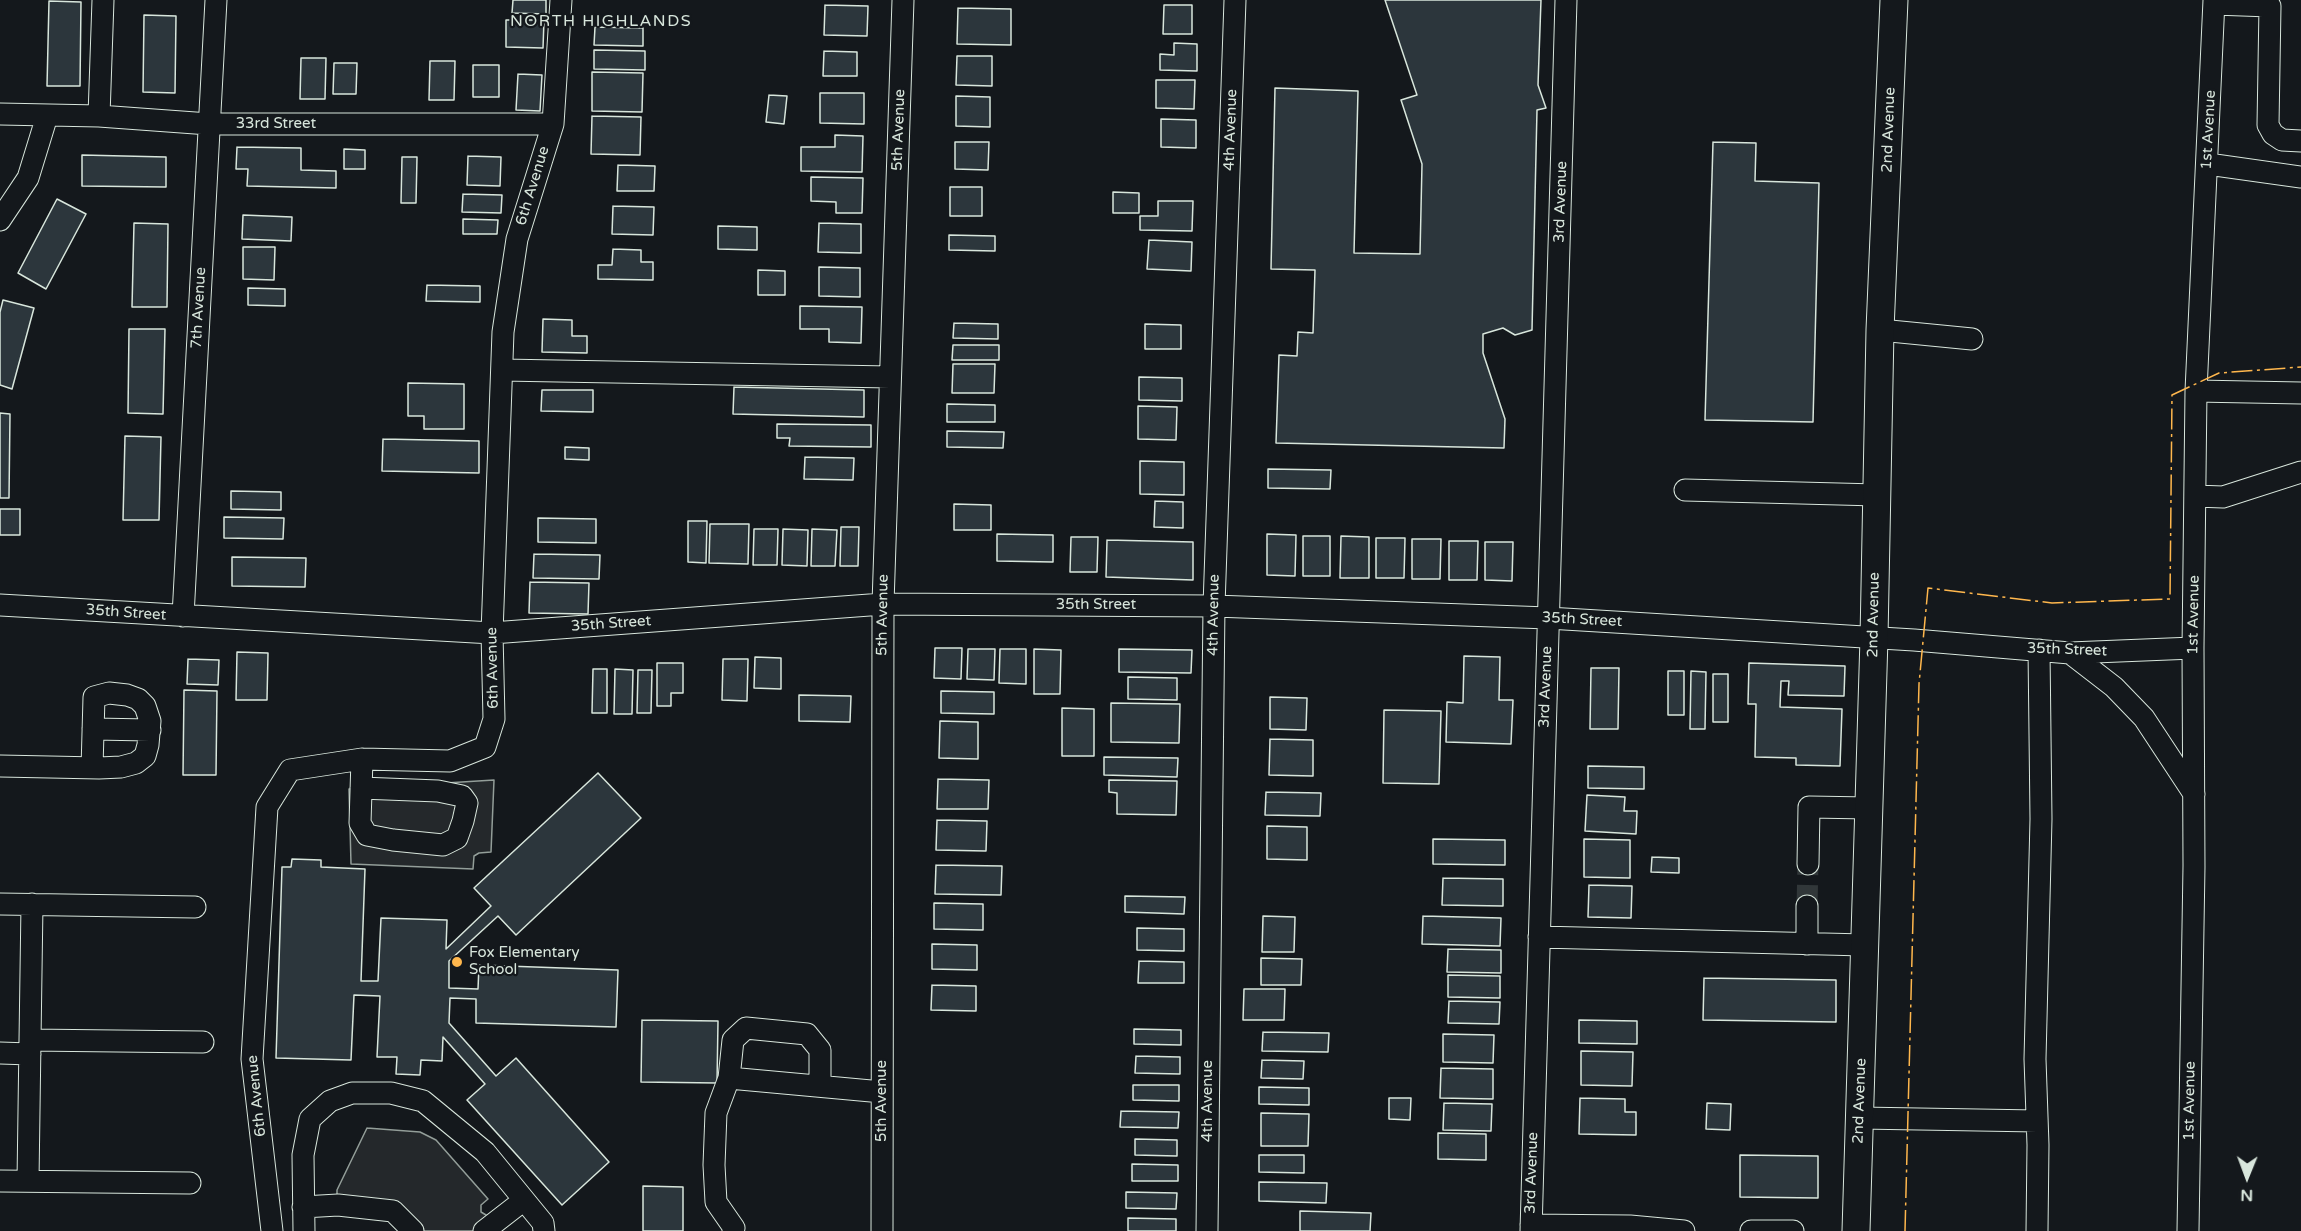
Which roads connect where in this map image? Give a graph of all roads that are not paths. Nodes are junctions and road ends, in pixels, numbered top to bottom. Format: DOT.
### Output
graph roads {
  1 [pos="103,0"];
  2 [pos="216,0"];
  3 [pos="561,0"];
  4 [pos="903,0"];
  5 [pos="1235,0"];
  6 [pos="1566,0"];
  7 [pos="1894,0"];
  8 [pos="2214,2"];
  9 [pos="0,114"];
  10 [pos="47,116"];
  11 [pos="99,116"];
  12 [pos="208,124"];
  13 [pos="553,124"];
  14 [pos="2301,141"];
  15 [pos="2208,164"];
  16 [pos="2301,177"];
  17 [pos="0,220"];
  18 [pos="1880,330"];
  19 [pos="1971,339"];
  20 [pos="502,370"];
  21 [pos="890,377"];
  22 [pos="2196,391"];
  23 [pos="2301,393"];
  24 [pos="2301,472"];
  25 [pos="1685,490"];
  26 [pos="1877,495"];
  27 [pos="2195,496"];
  28 [pos="883,604"];
  29 [pos="0,605"];
  30 [pos="1214,606"];
  31 [pos="183,616"];
  32 [pos="1548,618"];
  33 [pos="492,633"];
  34 [pos="1874,638"];
  35 [pos="2193,648"];
  36 [pos="2039,650"];
  37 [pos="2070,653"];
  38 [pos="93,729"];
  39 [pos="150,730"];
  40 [pos="362,759"];
  41 [pos="0,766"];
  42 [pos="92,768"];
  43 [pos="361,788"];
  44 [pos="2194,795"];
  45 [pos="1869,808"];
  46 [pos="1808,864"];
  47 [pos="0,904"];
  48 [pos="32,904"];
  49 [pos="1807,906"];
  50 [pos="195,907"];
  51 [pos="1539,938"];
  52 [pos="1807,944"];
  53 [pos="1865,945"];
  54 [pos="203,1042"];
  55 [pos="30,1047"];
  56 [pos="0,1053"];
  57 [pos="729,1078"];
  58 [pos="820,1086"];
  59 [pos="882,1092"];
  60 [pos="1860,1118"];
  61 [pos="2037,1121"];
  62 [pos="0,1181"];
  63 [pos="28,1181"];
  64 [pos="190,1183"];
  65 [pos="524,1200"];
  66 [pos="303,1207"];
  67 [pos="1531,1228"];
  68 [pos="272,1231"];
  69 [pos="304,1231"];
  70 [pos="413,1231"];
  71 [pos="484,1231"];
  72 [pos="544,1231"];
  73 [pos="733,1231"];
  74 [pos="882,1231"];
  75 [pos="1208,1231"];
  76 [pos="1684,1231"];
  77 [pos="1751,1231"];
  78 [pos="1792,1231"];
  79 [pos="1856,1231"];
  80 [pos="2037,1231"];
  81 [pos="2188,1231"];
  1 -- 11 [label="street"];
  2 -- 12 [label="street, 7th Avenue"];
  3 -- 13 [label="street, 6th Avenue"];
  4 -- 21 [label="street, 5th Avenue"];
  5 -- 30 [label="street, 4th Avenue"];
  6 -- 32 [label="street, 3rd Avenue"];
  7 -- 18 [label="main road, 2nd Avenue"];
  8 -- 14 [label="street"];
  8 -- 15 [label="street, 1st Avenue"];
  9 -- 10 [label="street, 33rd Street"];
  10 -- 11 [label="street, 33rd Street"];
  10 -- 17 [label="street"];
  11 -- 12 [label="street, 33rd Street"];
  12 -- 13 [label="street, 33rd Street"];
  12 -- 31 [label="street, 7th Avenue"];
  13 -- 20 [label="street, 6th Avenue"];
  15 -- 16 [label="street"];
  15 -- 22 [label="street, 1st Avenue"];
  18 -- 19 [label="street"];
  18 -- 26 [label="main road, 2nd Avenue"];
  20 -- 21 [label="street"];
  20 -- 33 [label="street, 6th Avenue"];
  21 -- 28 [label="street, 5th Avenue"];
  22 -- 23 [label="street"];
  22 -- 27 [label="street, 1st Avenue"];
  24 -- 27 [label="street"];
  25 -- 26 [label="street"];
  26 -- 34 [label="main road, 2nd Avenue"];
  27 -- 35 [label="street, 1st Avenue"];
  28 -- 30 [label="street, 35th Street"];
  28 -- 33 [label="street, 35th Street"];
  28 -- 59 [label="street, 5th Avenue"];
  29 -- 31 [label="street, 35th Street"];
  30 -- 32 [label="street, 35th Street"];
  30 -- 75 [label="street, 4th Avenue"];
  31 -- 33 [label="street, 35th Street"];
  32 -- 34 [label="street, 35th Street"];
  32 -- 51 [label="street, 3rd Avenue"];
  33 -- 40 [label="street, 6th Avenue"];
  34 -- 36 [label="street, 35th Street"];
  34 -- 45 [label="main road, 2nd Avenue"];
  35 -- 37 [label="street, 35th Street"];
  35 -- 44 [label="street, 1st Avenue"];
  36 -- 37 [label="street, 35th Street"];
  36 -- 61 [label="street"];
  37 -- 44 [label="street"];
  38 -- 39 [label="street"];
  38 -- 39 [label="street"];
  38 -- 42 [label="street"];
  39 -- 42 [label="street"];
  40 -- 43 [label="street"];
  40 -- 68 [label="street, 6th Avenue"];
  41 -- 42 [label="street"];
  43 -- 43 [label="street"];
  44 -- 81 [label="street, 1st Avenue"];
  45 -- 46 [label="street"];
  45 -- 53 [label="main road, 2nd Avenue"];
  47 -- 48 [label="street"];
  48 -- 50 [label="street"];
  48 -- 55 [label="street"];
  49 -- 52 [label="street"];
  51 -- 52 [label="street"];
  51 -- 67 [label="street, 3rd Avenue"];
  52 -- 53 [label="street"];
  53 -- 60 [label="main road, 2nd Avenue"];
  54 -- 55 [label="street"];
  55 -- 56 [label="street"];
  55 -- 63 [label="street"];
  57 -- 58 [label="street"];
  57 -- 58 [label="street"];
  57 -- 73 [label="street"];
  58 -- 59 [label="street"];
  59 -- 74 [label="street, 5th Avenue"];
  60 -- 61 [label="street"];
  60 -- 79 [label="main road, 2nd Avenue"];
  61 -- 80 [label="street"];
  62 -- 63 [label="street"];
  63 -- 64 [label="street"];
  65 -- 66 [label="street"];
  65 -- 71 [label="street"];
  65 -- 72 [label="street"];
  66 -- 69 [label="street"];
  66 -- 70 [label="street"];
  67 -- 76 [label="street"];
  77 -- 78 [label="street"];
}
